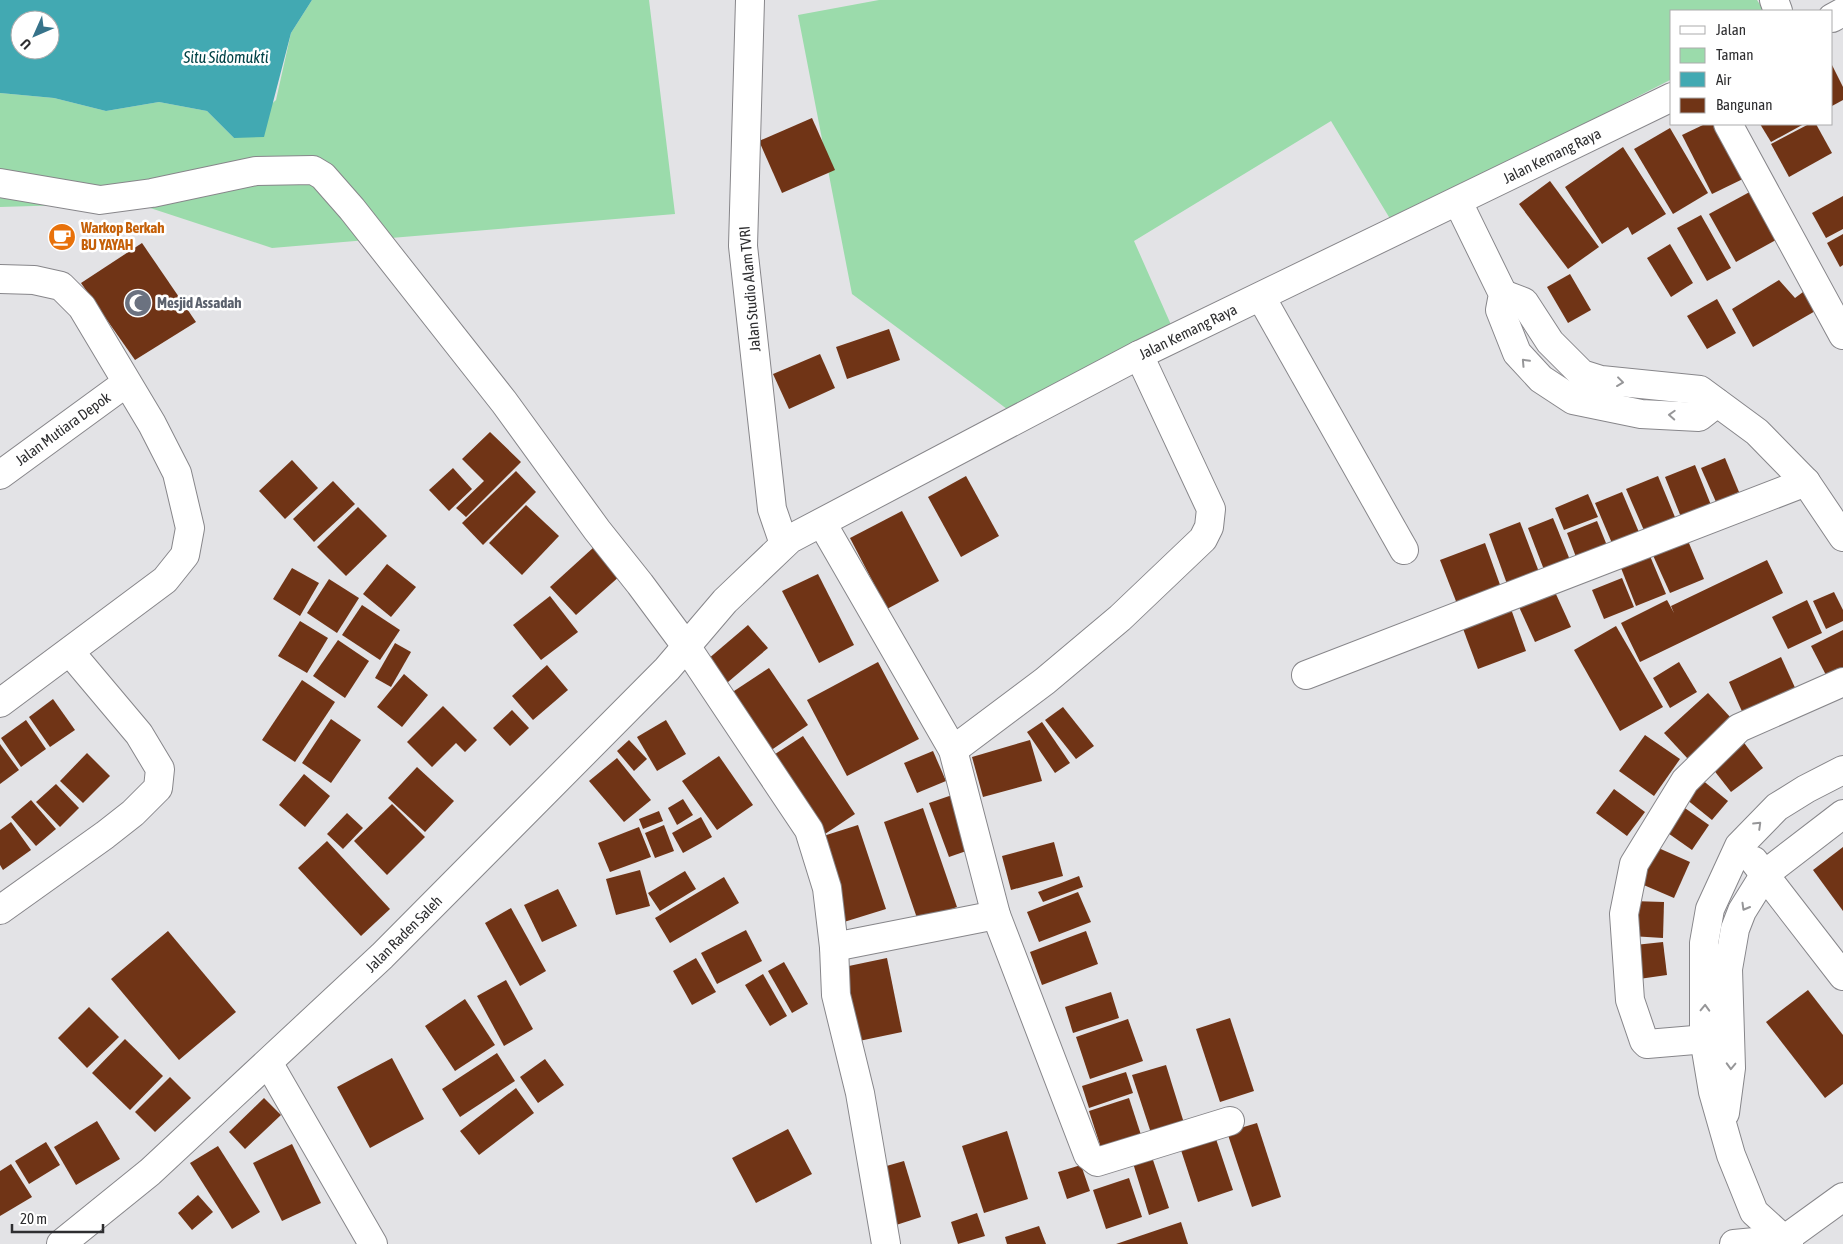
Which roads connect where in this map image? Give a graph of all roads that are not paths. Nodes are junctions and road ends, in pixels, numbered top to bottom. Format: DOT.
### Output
graph roads {
  1 [pos="750,0"];
  2 [pos="1670,98"];
  3 [pos="1729,125"];
  4 [pos="0,182"];
  5 [pos="1458,202"];
  6 [pos="0,279"];
  7 [pos="1503,294"];
  8 [pos="1262,296"];
  9 [pos="1843,335"];
  10 [pos="1139,355"];
  11 [pos="1582,374"];
  12 [pos="126,384"];
  13 [pos="1573,400"];
  14 [pos="1717,403"];
  15 [pos="0,476"];
  16 [pos="1806,482"];
  17 [pos="822,523"];
  18 [pos="1843,537"];
  19 [pos="784,544"];
  20 [pos="1404,550"];
  21 [pos="725,601"];
  22 [pos="686,646"];
  23 [pos="70,652"];
  24 [pos="1306,675"];
  25 [pos="1843,682"];
  26 [pos="0,703"];
  27 [pos="953,750"];
  28 [pos="1843,770"];
  29 [pos="1843,814"];
  30 [pos="1739,846"];
  31 [pos="1765,874"];
  32 [pos="0,910"];
  33 [pos="996,915"];
  34 [pos="834,947"];
  35 [pos="1843,976"];
  36 [pos="1717,1037"];
  37 [pos="268,1064"];
  38 [pos="1230,1121"];
  39 [pos="1843,1197"];
  40 [pos="1787,1241"];
  41 [pos="61,1244"];
  42 [pos="373,1244"];
  43 [pos="886,1244"];
  44 [pos="1734,1244"];
  1 -- 19 [label="street, Jalan Studio Alam TVRI"];
  2 -- 5 [label="street, Jalan Kemang Raya"];
  3 -- 9 [label="street"];
  4 -- 22 [label="street"];
  5 -- 7 [label="street"];
  5 -- 8 [label="street, Jalan Kemang Raya"];
  6 -- 12 [label="street"];
  7 -- 11 [label="street"];
  13 -- 7 [label="street, one-way"];
  8 -- 10 [label="street, Jalan Kemang Raya"];
  8 -- 20 [label="street"];
  10 -- 17 [label="street, Jalan Kemang Raya"];
  10 -- 27 [label="street"];
  11 -- 13 [label="street"];
  11 -- 14 [label="street, one-way"];
  12 -- 15 [label="street, Jalan Mutiara Depok"];
  12 -- 23 [label="street"];
  14 -- 13 [label="street, one-way"];
  14 -- 16 [label="street"];
  16 -- 18 [label="street"];
  16 -- 24 [label="street"];
  17 -- 19 [label="street, Jalan Kemang Raya"];
  17 -- 27 [label="street"];
  19 -- 21 [label="street, Jalan Kemang Raya"];
  21 -- 22 [label="street, Jalan Raden Saleh"];
  22 -- 34 [label="street"];
  22 -- 37 [label="street, Jalan Raden Saleh"];
  23 -- 26 [label="street"];
  23 -- 32 [label="street"];
  25 -- 36 [label="street"];
  27 -- 33 [label="street"];
  30 -- 28 [label="street, one-way"];
  29 -- 31 [label="street"];
  30 -- 31 [label="street"];
  36 -- 30 [label="street, one-way"];
  31 -- 35 [label="street"];
  31 -- 36 [label="street, one-way"];
  33 -- 34 [label="street"];
  33 -- 38 [label="street"];
  34 -- 43 [label="street"];
  36 -- 40 [label="street"];
  37 -- 41 [label="street, Jalan Raden Saleh"];
  37 -- 42 [label="street"];
  39 -- 40 [label="street"];
  40 -- 44 [label="street"];
}
